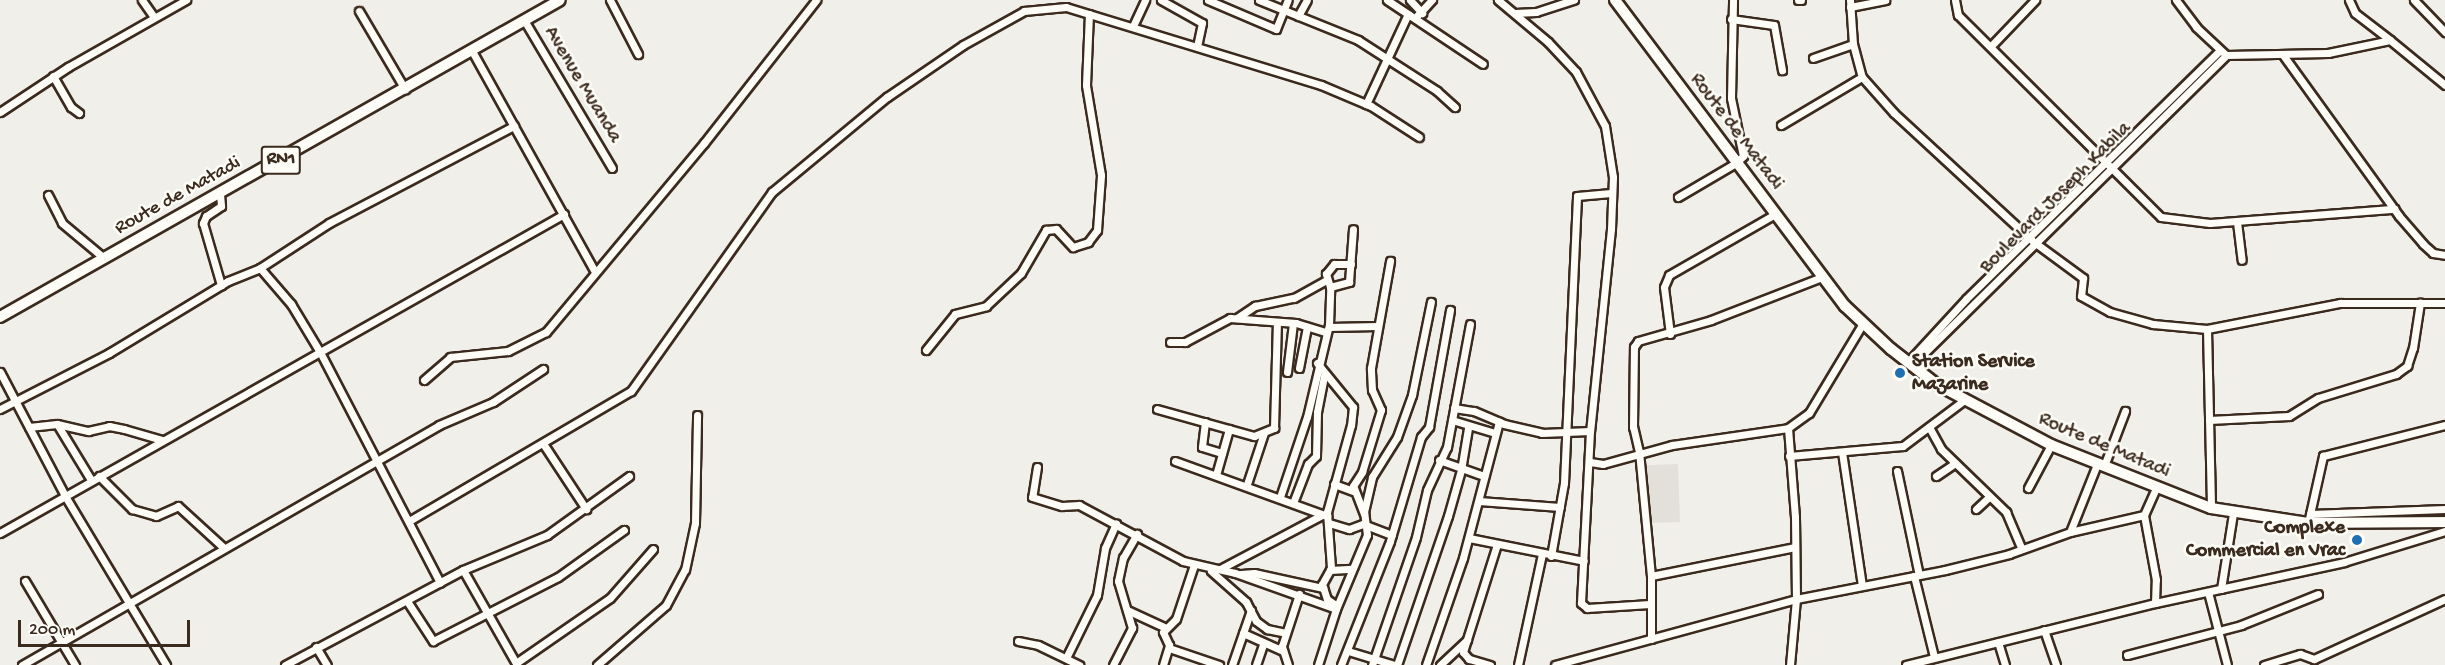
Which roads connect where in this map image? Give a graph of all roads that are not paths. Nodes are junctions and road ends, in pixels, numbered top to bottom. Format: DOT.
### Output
graph roads {
  1 [pos="142,0"];
  2 [pos="186,0"];
  3 [pos="610,0"];
  4 [pos="816,0"];
  5 [pos="1026,0"];
  6 [pos="1145,0"];
  7 [pos="1161,0"];
  8 [pos="1208,0"];
  9 [pos="1259,0"];
  10 [pos="1288,0"];
  11 [pos="1307,0"];
  12 [pos="1387,0"];
  13 [pos="1410,0"];
  14 [pos="1432,0"];
  15 [pos="1498,0"];
  16 [pos="1550,0"];
  17 [pos="1574,0"];
  18 [pos="1615,0"];
  19 [pos="1733,0"];
  20 [pos="1885,0"];
  21 [pos="1954,0"];
  22 [pos="2035,0"];
  23 [pos="2176,0"];
  24 [pos="2349,0"];
  25 [pos="2414,0"];
  26 [pos="556,1"];
  27 [pos="1850,3"];
  28 [pos="1559,6"];
  29 [pos="1031,8"];
  30 [pos="1285,10"];
  31 [pos="359,11"];
  32 [pos="1422,13"];
  33 [pos="1515,13"];
  34 [pos="1089,14"];
  35 [pos="1298,15"];
  36 [pos="154,16"];
  37 [pos="1412,16"];
  38 [pos="1731,19"];
  39 [pos="524,20"];
  40 [pos="1133,26"];
  41 [pos="2445,32"];
  42 [pos="2390,40"];
  43 [pos="1853,44"];
  44 [pos="1197,46"];
  45 [pos="1991,46"];
  46 [pos="472,51"];
  47 [pos="2219,51"];
  48 [pos="638,54"];
  49 [pos="2226,55"];
  50 [pos="2283,55"];
  51 [pos="1813,58"];
  52 [pos="1387,61"];
  53 [pos="1483,64"];
  54 [pos="1782,70"];
  55 [pos="53,76"];
  56 [pos="1862,77"];
  57 [pos="2445,85"];
  58 [pos="405,90"];
  59 [pos="1366,104"];
  60 [pos="1455,107"];
  61 [pos="2,109"];
  62 [pos="79,113"];
  63 [pos="1781,125"];
  64 [pos="514,126"];
  65 [pos="1419,137"];
  66 [pos="1736,163"];
  67 [pos="2107,164"];
  68 [pos="612,168"];
  69 [pos="1611,193"];
  70 [pos="220,194"];
  71 [pos="48,195"];
  72 [pos="1678,197"];
  73 [pos="2394,209"];
  74 [pos="564,214"];
  75 [pos="1775,214"];
  76 [pos="2237,222"];
  77 [pos="1353,229"];
  78 [pos="2032,239"];
  79 [pos="2445,255"];
  80 [pos="104,258"];
  81 [pos="2242,260"];
  82 [pos="1390,261"];
  83 [pos="1351,264"];
  84 [pos="260,268"];
  85 [pos="594,270"];
  86 [pos="1822,277"];
  87 [pos="1328,284"];
  88 [pos="221,285"];
  89 [pos="1431,302"];
  90 [pos="2420,303"];
  91 [pos="2445,303"];
  92 [pos="1450,310"];
  93 [pos="0,317"];
  94 [pos="1237,318"];
  95 [pos="1277,322"];
  96 [pos="1293,323"];
  97 [pos="1863,323"];
  98 [pos="1470,324"];
  99 [pos="1378,326"];
  100 [pos="1307,327"];
  101 [pos="2207,329"];
  102 [pos="1327,330"];
  103 [pos="1670,334"];
  104 [pos="1170,342"];
  105 [pos="926,350"];
  106 [pos="320,352"];
  107 [pos="1317,363"];
  108 [pos="1909,365"];
  109 [pos="1299,368"];
  110 [pos="543,369"];
  111 [pos="0,372"];
  112 [pos="1287,372"];
  113 [pos="1324,375"];
  114 [pos="424,380"];
  115 [pos="1963,401"];
  116 [pos="15,402"];
  117 [pos="1454,408"];
  118 [pos="0,409"];
  119 [pos="1157,409"];
  120 [pos="2125,411"];
  121 [pos="697,416"];
  122 [pos="1452,420"];
  123 [pos="2209,420"];
  124 [pos="1205,422"];
  125 [pos="1499,422"];
  126 [pos="57,424"];
  127 [pos="2445,425"];
  128 [pos="29,427"];
  129 [pos="1929,427"];
  130 [pos="1468,428"];
  131 [pos="1788,428"];
  132 [pos="1229,429"];
  133 [pos="1567,430"];
  134 [pos="1590,430"];
  135 [pos="1495,433"];
  136 [pos="1264,434"];
  137 [pos="162,440"];
  138 [pos="544,444"];
  139 [pos="2051,445"];
  140 [pos="1639,452"];
  141 [pos="1842,452"];
  142 [pos="1222,453"];
  143 [pos="1790,456"];
  144 [pos="378,460"];
  145 [pos="1439,460"];
  146 [pos="1175,461"];
  147 [pos="1590,462"];
  148 [pos="1955,463"];
  149 [pos="2100,465"];
  150 [pos="1037,467"];
  151 [pos="1461,470"];
  152 [pos="1896,471"];
  153 [pos="1216,475"];
  154 [pos="99,476"];
  155 [pos="629,476"];
  156 [pos="1484,476"];
  157 [pos="1936,476"];
  158 [pos="91,480"];
  159 [pos="1247,484"];
  160 [pos="1334,484"];
  161 [pos="2028,488"];
  162 [pos="2156,488"];
  163 [pos="1353,491"];
  164 [pos="65,496"];
  165 [pos="1280,497"];
  166 [pos="1989,497"];
  167 [pos="1479,501"];
  168 [pos="1293,503"];
  169 [pos="1560,507"];
  170 [pos="586,508"];
  171 [pos="2211,508"];
  172 [pos="1976,509"];
  173 [pos="2445,509"];
  174 [pos="2233,513"];
  175 [pos="1364,514"];
  176 [pos="2144,515"];
  177 [pos="1326,518"];
  178 [pos="2309,518"];
  179 [pos="409,521"];
  180 [pos="2445,522"];
  181 [pos="1116,523"];
  182 [pos="1366,525"];
  183 [pos="624,530"];
  184 [pos="2445,531"];
  185 [pos="2070,532"];
  186 [pos="0,533"];
  187 [pos="1137,534"];
  188 [pos="1392,535"];
  189 [pos="1468,538"];
  190 [pos="1497,544"];
  191 [pos="1795,547"];
  192 [pos="224,548"];
  193 [pos="2021,548"];
  194 [pos="653,549"];
  195 [pos="1542,554"];
  196 [pos="1551,556"];
  197 [pos="1584,561"];
  198 [pos="1194,565"];
  199 [pos="1352,569"];
  200 [pos="463,570"];
  201 [pos="1213,570"];
  202 [pos="1330,570"];
  203 [pos="1239,574"];
  204 [pos="1917,575"];
  205 [pos="1651,576"];
  206 [pos="25,582"];
  207 [pos="440,583"];
  208 [pos="1302,586"];
  209 [pos="1862,586"];
  210 [pos="1323,588"];
  211 [pos="2221,589"];
  212 [pos="2208,592"];
  213 [pos="2318,594"];
  214 [pos="1299,595"];
  215 [pos="1796,599"];
  216 [pos="2445,599"];
  217 [pos="407,601"];
  218 [pos="2155,603"];
  219 [pos="129,604"];
  220 [pos="1650,604"];
  221 [pos="1337,608"];
  222 [pos="1127,610"];
  223 [pos="1251,610"];
  224 [pos="487,612"];
  225 [pos="1166,628"];
  226 [pos="2218,629"];
  227 [pos="2044,630"];
  228 [pos="1243,633"];
  229 [pos="1286,633"];
  230 [pos="1651,639"];
  231 [pos="1467,640"];
  232 [pos="1018,641"];
  233 [pos="63,642"];
  234 [pos="1998,642"];
  235 [pos="1263,645"];
  236 [pos="316,647"];
  237 [pos="1169,648"];
  238 [pos="1283,651"];
  239 [pos="1348,651"];
  240 [pos="2127,655"];
  241 [pos="1934,657"];
  242 [pos="1066,658"];
  243 [pos="1373,662"];
  244 [pos="516,664"];
  245 [pos="22,665"];
  246 [pos="75,665"];
  247 [pos="166,665"];
  248 [pos="285,665"];
  249 [pos="327,665"];
  250 [pos="597,665"];
  251 [pos="1079,665"];
  252 [pos="1113,665"];
  253 [pos="1163,665"];
  254 [pos="1219,665"];
  255 [pos="1232,665"];
  256 [pos="1256,665"];
  257 [pos="1288,665"];
  258 [pos="1318,665"];
  259 [pos="1341,665"];
  260 [pos="1395,665"];
  261 [pos="1426,665"];
  262 [pos="1440,665"];
  263 [pos="1490,665"];
  264 [pos="1518,665"];
  265 [pos="1555,665"];
  266 [pos="1790,665"];
  267 [pos="1906,665"];
  268 [pos="2005,665"];
  269 [pos="2055,665"];
  270 [pos="2227,665"];
  271 [pos="2264,665"];
  1 -- 36 [label="street"];
  2 -- 36 [label="street"];
  3 -- 48 [label="street"];
  4 -- 85 [label="street"];
  5 -- 29 [label="street"];
  6 -- 40 [label="street"];
  7 -- 44 [label="street"];
  8 -- 30 [label="street"];
  9 -- 30 [label="street"];
  10 -- 30 [label="street"];
  11 -- 35 [label="street"];
  12 -- 37 [label="street"];
  13 -- 32 [label="street"];
  14 -- 32 [label="street"];
  15 -- 33 [label="street"];
  16 -- 28 [label="street"];
  17 -- 28 [label="street"];
  18 -- 66 [label="highway, Route de Matadi"];
  19 -- 38 [label="street"];
  20 -- 27 [label="street"];
  21 -- 45 [label="street"];
  22 -- 45 [label="street"];
  23 -- 47 [label="street"];
  24 -- 42 [label="street"];
  25 -- 41 [label="street"];
  26 -- 39 [label="highway, Route de Matadi / RN1"];
  27 -- 43 [label="street"];
  28 -- 33 [label="street"];
  29 -- 34 [label="street"];
  29 -- 138 [label="street"];
  30 -- 35 [label="street"];
  31 -- 58 [label="street"];
  32 -- 37 [label="street"];
  33 -- 69 [label="street"];
  34 -- 40 [label="street"];
  34 -- 105 [label="street"];
  35 -- 52 [label="street"];
  36 -- 55 [label="street"];
  37 -- 52 [label="street"];
  37 -- 53 [label="street"];
  38 -- 54 [label="street"];
  38 -- 66 [label="street"];
  39 -- 46 [label="highway, Route de Matadi / RN1"];
  39 -- 68 [label="street, Avenue Muanda"];
  40 -- 44 [label="street"];
  42 -- 50 [label="street"];
  42 -- 57 [label="street"];
  43 -- 51 [label="street"];
  43 -- 56 [label="street"];
  44 -- 59 [label="street"];
  45 -- 67 [label="street"];
  46 -- 58 [label="highway, Route de Matadi / RN1"];
  46 -- 64 [label="street"];
  47 -- 49 [label="street"];
  47 -- 67 [label="street, Boulevard Joseph Kabila"];
  49 -- 50 [label="street"];
  49 -- 67 [label="street, Boulevard Joseph Kabila"];
  50 -- 73 [label="street"];
  52 -- 59 [label="street"];
  52 -- 60 [label="street"];
  55 -- 61 [label="street"];
  55 -- 62 [label="street"];
  56 -- 63 [label="street"];
  56 -- 78 [label="street"];
  58 -- 70 [label="highway, Route de Matadi / RN1"];
  59 -- 65 [label="street"];
  64 -- 74 [label="street"];
  64 -- 84 [label="street"];
  66 -- 72 [label="street"];
  66 -- 75 [label="highway, Route de Matadi"];
  67 -- 76 [label="street"];
  67 -- 78 [label="street, Boulevard Joseph Kabila"];
  69 -- 133 [label="street"];
  69 -- 134 [label="street"];
  70 -- 80 [label="highway, Route de Matadi / RN1"];
  70 -- 88 [label="street"];
  71 -- 80 [label="street"];
  73 -- 76 [label="street"];
  73 -- 79 [label="street"];
  74 -- 85 [label="street"];
  74 -- 106 [label="street"];
  75 -- 86 [label="highway, Route de Matadi"];
  75 -- 103 [label="street"];
  76 -- 81 [label="street"];
  77 -- 83 [label="street"];
  78 -- 101 [label="street"];
  78 -- 108 [label="street, Boulevard Joseph Kabila"];
  80 -- 93 [label="highway, Route de Matadi / RN1"];
  82 -- 99 [label="street"];
  83 -- 87 [label="street"];
  83 -- 87 [label="street"];
  84 -- 88 [label="street"];
  84 -- 106 [label="street"];
  85 -- 114 [label="street"];
  86 -- 97 [label="highway, Route de Matadi"];
  86 -- 103 [label="street"];
  87 -- 94 [label="street"];
  87 -- 102 [label="street"];
  88 -- 116 [label="street"];
  89 -- 175 [label="street"];
  90 -- 91 [label="street"];
  90 -- 101 [label="street"];
  90 -- 123 [label="street"];
  92 -- 188 [label="street"];
  94 -- 95 [label="street"];
  94 -- 104 [label="street"];
  95 -- 96 [label="street"];
  95 -- 136 [label="street"];
  96 -- 100 [label="street"];
  96 -- 112 [label="street"];
  97 -- 108 [label="highway, Route de Matadi"];
  97 -- 131 [label="street"];
  98 -- 117 [label="street"];
  99 -- 102 [label="street"];
  99 -- 163 [label="street"];
  100 -- 102 [label="street"];
  100 -- 109 [label="street"];
  101 -- 123 [label="street"];
  102 -- 107 [label="street"];
  103 -- 140 [label="street"];
  106 -- 137 [label="street"];
  106 -- 144 [label="street"];
  107 -- 113 [label="street"];
  107 -- 165 [label="street"];
  108 -- 115 [label="highway, Route de Matadi"];
  110 -- 144 [label="street"];
  111 -- 116 [label="street"];
  113 -- 160 [label="street"];
  113 -- 168 [label="street"];
  115 -- 129 [label="street"];
  115 -- 139 [label="highway, Route de Matadi"];
  116 -- 118 [label="street"];
  116 -- 128 [label="street"];
  117 -- 122 [label="street"];
  117 -- 125 [label="street"];
  119 -- 124 [label="street"];
  120 -- 149 [label="street"];
  121 -- 250 [label="street"];
  122 -- 130 [label="street"];
  122 -- 145 [label="street"];
  123 -- 171 [label="street"];
  124 -- 132 [label="street"];
  124 -- 142 [label="street"];
  125 -- 133 [label="street"];
  125 -- 135 [label="street"];
  126 -- 128 [label="street"];
  126 -- 137 [label="street"];
  126 -- 158 [label="street"];
  127 -- 178 [label="street"];
  128 -- 164 [label="street"];
  129 -- 141 [label="street"];
  129 -- 148 [label="street"];
  130 -- 135 [label="street"];
  130 -- 151 [label="street"];
  131 -- 140 [label="street"];
  131 -- 143 [label="street"];
  132 -- 136 [label="street"];
  132 -- 142 [label="street"];
  133 -- 134 [label="street"];
  133 -- 169 [label="street"];
  134 -- 147 [label="street"];
  135 -- 156 [label="street"];
  136 -- 159 [label="street"];
  137 -- 154 [label="street"];
  138 -- 170 [label="street"];
  138 -- 179 [label="street"];
  139 -- 149 [label="highway, Route de Matadi"];
  139 -- 161 [label="street"];
  140 -- 147 [label="street"];
  140 -- 205 [label="street"];
  141 -- 143 [label="street"];
  141 -- 209 [label="street"];
  142 -- 153 [label="street"];
  143 -- 191 [label="street"];
  144 -- 179 [label="street"];
  144 -- 192 [label="street"];
  145 -- 151 [label="street"];
  145 -- 243 [label="street"];
  146 -- 153 [label="street"];
  147 -- 197 [label="street"];
  148 -- 157 [label="street"];
  148 -- 166 [label="street"];
  149 -- 162 [label="highway, Route de Matadi"];
  149 -- 185 [label="street"];
  150 -- 181 [label="street"];
  151 -- 156 [label="street"];
  151 -- 260 [label="street"];
  152 -- 204 [label="street"];
  153 -- 159 [label="street"];
  154 -- 158 [label="street"];
  154 -- 192 [label="street"];
  155 -- 170 [label="street"];
  156 -- 167 [label="street"];
  158 -- 164 [label="street"];
  159 -- 165 [label="street"];
  160 -- 163 [label="street"];
  160 -- 177 [label="street"];
  162 -- 171 [label="highway, Route de Matadi"];
  162 -- 176 [label="street"];
  163 -- 175 [label="street"];
  164 -- 186 [label="street"];
  164 -- 219 [label="street"];
  165 -- 168 [label="street"];
  166 -- 172 [label="street"];
  166 -- 193 [label="street"];
  167 -- 169 [label="street"];
  167 -- 189 [label="street"];
  168 -- 177 [label="street"];
  169 -- 196 [label="street"];
  170 -- 200 [label="street"];
  171 -- 174 [label="highway, Route de Matadi"];
  173 -- 178 [label="street"];
  174 -- 178 [label="highway, Route de Matadi"];
  174 -- 211 [label="street"];
  175 -- 182 [label="street"];
  176 -- 185 [label="street"];
  176 -- 218 [label="street"];
  177 -- 182 [label="street"];
  177 -- 201 [label="street"];
  177 -- 202 [label="street"];
  178 -- 180 [label="highway, Route de Matadi"];
  179 -- 207 [label="street"];
  181 -- 187 [label="street"];
  181 -- 242 [label="street"];
  182 -- 188 [label="street"];
  182 -- 199 [label="street"];
  183 -- 224 [label="street"];
  184 -- 211 [label="street"];
  185 -- 193 [label="street"];
  187 -- 198 [label="street"];
  187 -- 222 [label="street"];
  188 -- 239 [label="street"];
  189 -- 190 [label="street"];
  189 -- 261 [label="street"];
  190 -- 195 [label="street"];
  190 -- 231 [label="street"];
  191 -- 205 [label="street"];
  191 -- 215 [label="street"];
  192 -- 219 [label="street"];
  193 -- 204 [label="street"];
  194 -- 244 [label="street"];
  195 -- 196 [label="street"];
  195 -- 264 [label="street"];
  196 -- 197 [label="street"];
  197 -- 220 [label="street"];
  198 -- 201 [label="street"];
  198 -- 225 [label="street"];
  199 -- 202 [label="street"];
  199 -- 221 [label="street"];
  200 -- 207 [label="street"];
  200 -- 224 [label="street"];
  201 -- 203 [label="street"];
  201 -- 223 [label="street"];
  202 -- 210 [label="street"];
  203 -- 208 [label="street"];
  203 -- 214 [label="street"];
  204 -- 209 [label="street"];
  204 -- 241 [label="street"];
  205 -- 220 [label="street"];
  206 -- 233 [label="street"];
  207 -- 217 [label="street"];
  208 -- 210 [label="street"];
  208 -- 214 [label="street"];
  209 -- 215 [label="street"];
  210 -- 221 [label="street"];
  211 -- 212 [label="street"];
  212 -- 218 [label="street"];
  212 -- 226 [label="street"];
  213 -- 226 [label="street"];
  214 -- 221 [label="street"];
  214 -- 229 [label="street"];
  215 -- 230 [label="street"];
  215 -- 266 [label="street"];
  216 -- 271 [label="street"];
  217 -- 224 [label="street"];
  217 -- 236 [label="street"];
  218 -- 227 [label="street"];
  219 -- 233 [label="street"];
  219 -- 247 [label="street"];
  220 -- 230 [label="street"];
  221 -- 258 [label="street"];
  222 -- 225 [label="street"];
  222 -- 252 [label="street"];
  223 -- 228 [label="street"];
  223 -- 229 [label="street"];
  224 -- 244 [label="street"];
  225 -- 237 [label="street"];
  226 -- 240 [label="street"];
  226 -- 270 [label="street"];
  227 -- 234 [label="street"];
  227 -- 269 [label="street"];
  228 -- 235 [label="street"];
  228 -- 255 [label="street"];
  229 -- 238 [label="street"];
  230 -- 265 [label="street"];
  231 -- 262 [label="street"];
  231 -- 263 [label="street"];
  232 -- 242 [label="street"];
  233 -- 245 [label="street"];
  233 -- 246 [label="street"];
  234 -- 241 [label="street"];
  234 -- 268 [label="street"];
  235 -- 238 [label="street"];
  235 -- 256 [label="street"];
  236 -- 248 [label="street"];
  236 -- 249 [label="street"];
  237 -- 253 [label="street"];
  237 -- 254 [label="street"];
  238 -- 257 [label="street"];
  239 -- 243 [label="street"];
  239 -- 259 [label="street"];
  241 -- 267 [label="street"];
  242 -- 251 [label="street"];
  243 -- 260 [label="street"];
}
